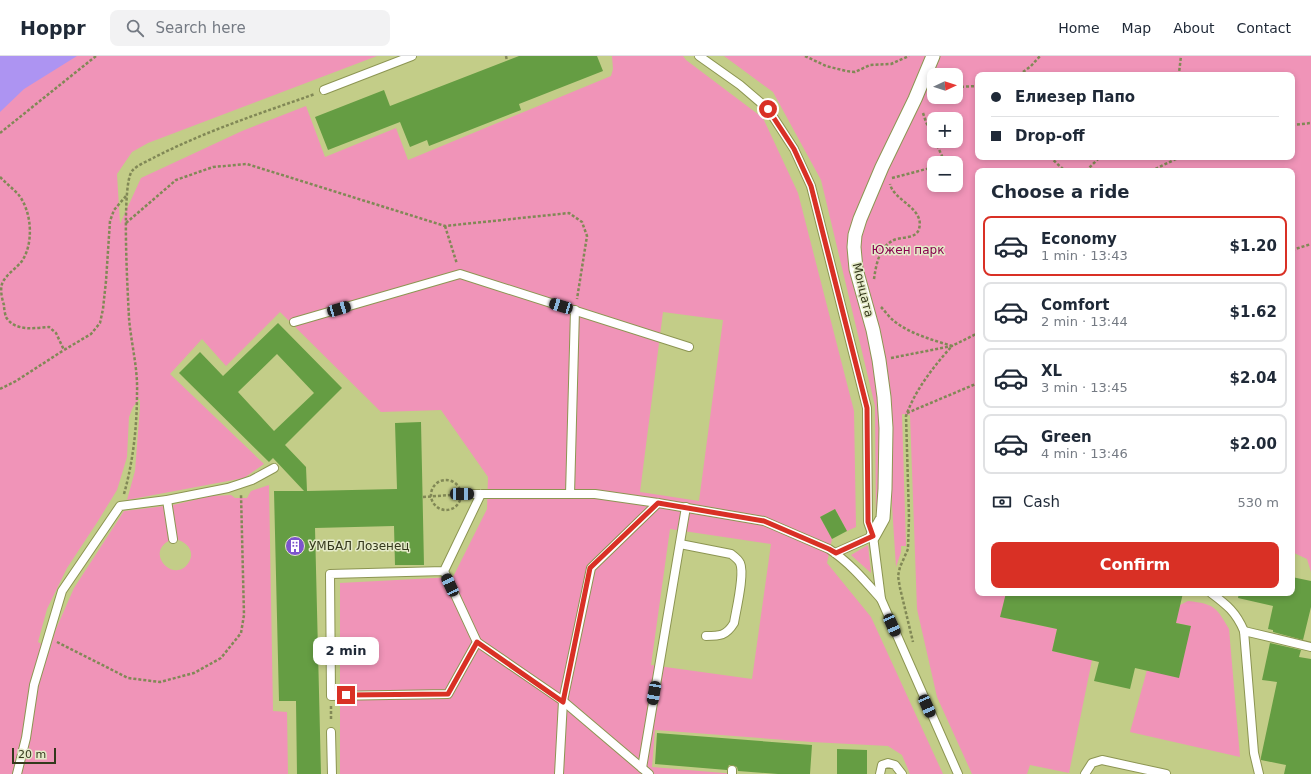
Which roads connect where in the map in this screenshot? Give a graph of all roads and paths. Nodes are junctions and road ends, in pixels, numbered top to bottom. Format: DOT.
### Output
graph roads {
  1 [pos="96,56"];
  2 [pos="412,56"];
  3 [pos="506,56"];
  4 [pos="699,56"];
  5 [pos="805,56"];
  6 [pos="909,56"];
  7 [pos="933,56"];
  8 [pos="1040,56"];
  9 [pos="1181,56"];
  10 [pos="507,61"];
  11 [pos="1023,72"];
  12 [pos="1179,72"];
  13 [pos="975,86"];
  14 [pos="963,87"];
  15 [pos="324,90"];
  16 [pos="922,107"];
  17 [pos="1311,123"];
  18 [pos="927,124"];
  19 [pos="1295,125"];
  20 [pos="0,133"];
  21 [pos="1053,160"];
  22 [pos="1097,160"];
  23 [pos="1174,160"];
  24 [pos="1062,168"];
  25 [pos="1089,168"];
  26 [pos="1157,168"];
  27 [pos="927,169"];
  28 [pos="0,177"];
  29 [pos="126,196"];
  30 [pos="126,223"];
  31 [pos="445,226"];
  32 [pos="1311,244"];
  33 [pos="1295,249"];
  34 [pos="460,274"];
  35 [pos="874,286"];
  36 [pos="880,305"];
  37 [pos="575,310"];
  38 [pos="294,322"];
  39 [pos="975,334"];
  40 [pos="952,346"];
  41 [pos="689,347"];
  42 [pos="64,350"];
  43 [pos="879,360"];
  44 [pos="975,384"];
  45 [pos="0,389"];
  46 [pos="907,413"];
  47 [pos="274,468"];
  48 [pos="443,480"];
  49 [pos="241,484"];
  50 [pos="462,494"];
  51 [pos="481,494"];
  52 [pos="570,494"];
  53 [pos="431,496"];
  54 [pos="444,496"];
  55 [pos="423,497"];
  56 [pos="167,500"];
  57 [pos="658,503"];
  58 [pos="120,506"];
  59 [pos="686,507"];
  60 [pos="447,511"];
  61 [pos="873,536"];
  62 [pos="173,539"];
  63 [pos="680,544"];
  64 [pos="836,553"];
  65 [pos="444,571"];
  66 [pos="1216,596"];
  67 [pos="881,598"];
  68 [pos="1244,631"];
  69 [pos="706,636"];
  70 [pos="48,637"];
  71 [pos="477,642"];
  72 [pos="914,644"];
  73 [pos="1311,647"];
  74 [pos="331,696"];
  75 [pos="563,702"];
  76 [pos="332,732"];
  77 [pos="642,768"];
  78 [pos="17,774"];
  79 [pos="332,774"];
  80 [pos="559,774"];
  81 [pos="649,774"];
  82 [pos="880,774"];
  83 [pos="902,774"];
  84 [pos="958,774"];
  85 [pos="1085,774"];
  86 [pos="1166,774"];
  87 [pos="1259,774"];
  1 -- 20 [label="path"];
  2 -- 15 [label="lane"];
  3 -- 10 [label="path"];
  4 -- 61 [label="lane"];
  5 -- 6 [label="path"];
  7 -- 43 [label="street, Монцата"];
  8 -- 11 [label="path"];
  9 -- 12 [label="path"];
  13 -- 14 [label="path"];
  15 -- 29 [label="path"];
  16 -- 18 [label="path"];
  17 -- 19 [label="path"];
  21 -- 24 [label="path"];
  22 -- 25 [label="path"];
  23 -- 26 [label="path"];
  27 -- 35 [label="path"];
  28 -- 42 [label="path"];
  29 -- 30 [label="path"];
  29 -- 42 [label="path"];
  30 -- 31 [label="path"];
  30 -- 58 [label="path"];
  31 -- 34 [label="path"];
  31 -- 37 [label="path"];
  32 -- 33 [label="path"];
  34 -- 37 [label="lane"];
  34 -- 38 [label="lane"];
  36 -- 40 [label="path"];
  37 -- 41 [label="lane"];
  37 -- 52 [label="lane"];
  39 -- 40 [label="path"];
  40 -- 43 [label="path"];
  40 -- 46 [label="path"];
  42 -- 45 [label="path"];
  43 -- 61 [label="street, Монцата"];
  44 -- 46 [label="path"];
  46 -- 72 [label="path"];
  47 -- 49 [label="lane"];
  48 -- 53 [label="path"];
  49 -- 56 [label="lane"];
  49 -- 70 [label="path"];
  50 -- 51 [label="lane"];
  51 -- 52 [label="lane"];
  51 -- 65 [label="lane"];
  52 -- 57 [label="lane"];
  53 -- 54 [label="path"];
  53 -- 55 [label="path"];
  53 -- 60 [label="path"];
  56 -- 58 [label="lane"];
  56 -- 62 [label="lane"];
  57 -- 59 [label="lane"];
  57 -- 75 [label="lane"];
  58 -- 70 [label="lane"];
  59 -- 63 [label="lane"];
  59 -- 64 [label="lane"];
  61 -- 64 [label="lane"];
  61 -- 67 [label="lane"];
  63 -- 69 [label="lane"];
  63 -- 77 [label="lane"];
  64 -- 67 [label="lane"];
  65 -- 71 [label="lane"];
  65 -- 74 [label="lane"];
  66 -- 68 [label="lane"];
  67 -- 84 [label="lane"];
  68 -- 73 [label="lane"];
  68 -- 87 [label="lane"];
  70 -- 78 [label="lane"];
  71 -- 74 [label="lane"];
  71 -- 75 [label="lane"];
  74 -- 76 [label="path"];
  75 -- 77 [label="lane"];
  75 -- 80 [label="lane"];
  76 -- 79 [label="lane"];
  77 -- 81 [label="lane"];
  82 -- 83 [label="lane"];
  85 -- 86 [label="lane"];
}
